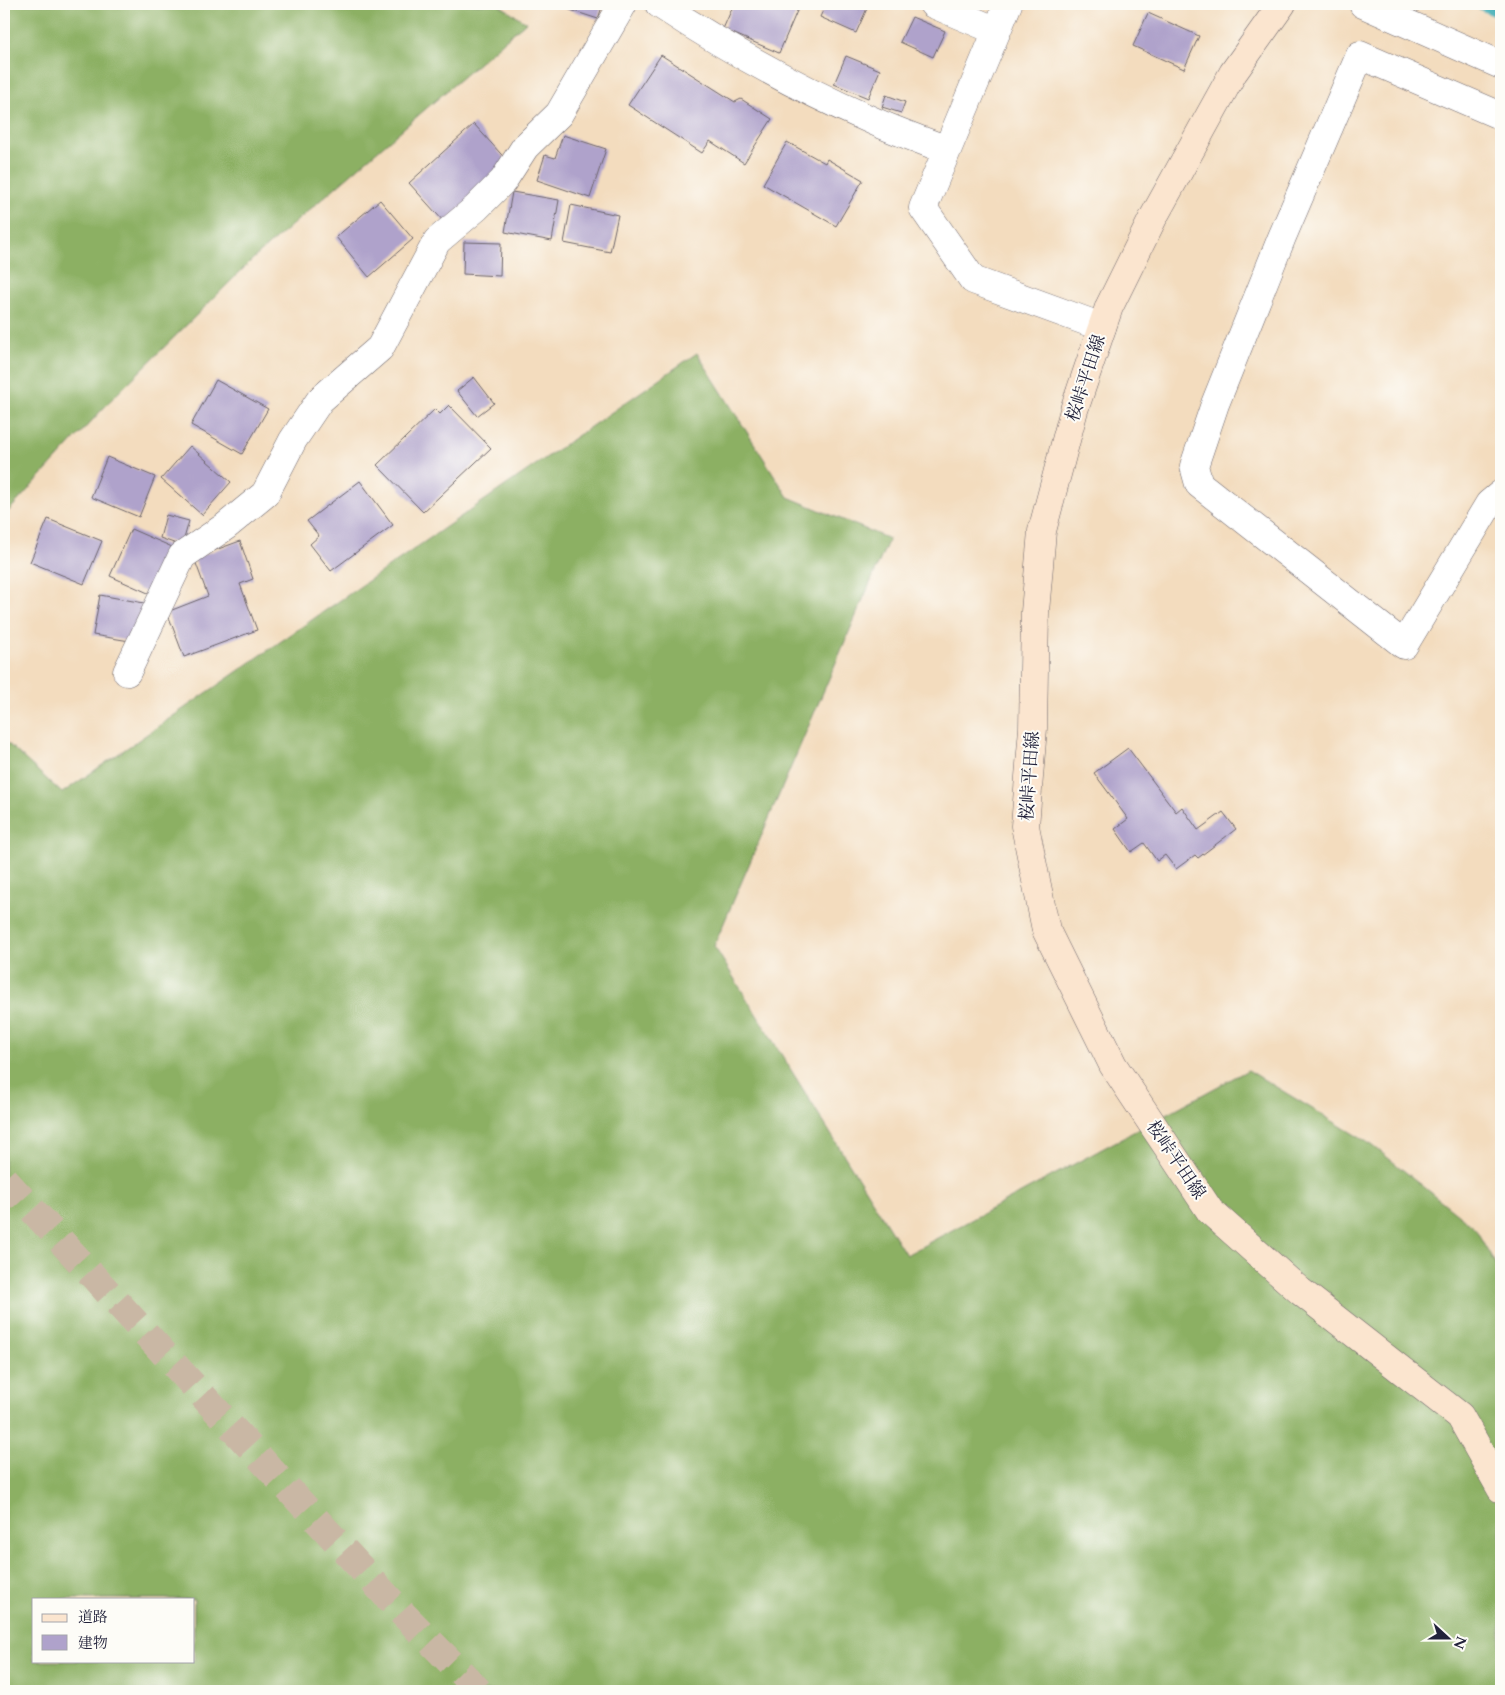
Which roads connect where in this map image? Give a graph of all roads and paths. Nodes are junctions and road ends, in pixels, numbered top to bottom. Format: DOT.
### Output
graph roads {
  1 [pos="623,4"];
  2 [pos="659,4"];
  3 [pos="933,4"];
  4 [pos="1008,4"];
  5 [pos="1282,4"];
  6 [pos="1363,4"];
  7 [pos="997,31"];
  8 [pos="1501,65"];
  9 [pos="1501,116"];
  10 [pos="947,150"];
  11 [pos="1102,326"];
  12 [pos="1501,494"];
  13 [pos="127,672"];
  14 [pos="1501,1489"];
  1 -- 13 [label="street"];
  2 -- 10 [label="street"];
  3 -- 7 [label="street"];
  4 -- 7 [label="street"];
  5 -- 11 [label="main road, 桜峠平田線"];
  6 -- 8 [label="street"];
  7 -- 10 [label="street"];
  9 -- 12 [label="street"];
  10 -- 11 [label="street"];
  11 -- 14 [label="main road, 桜峠平田線"];
}
